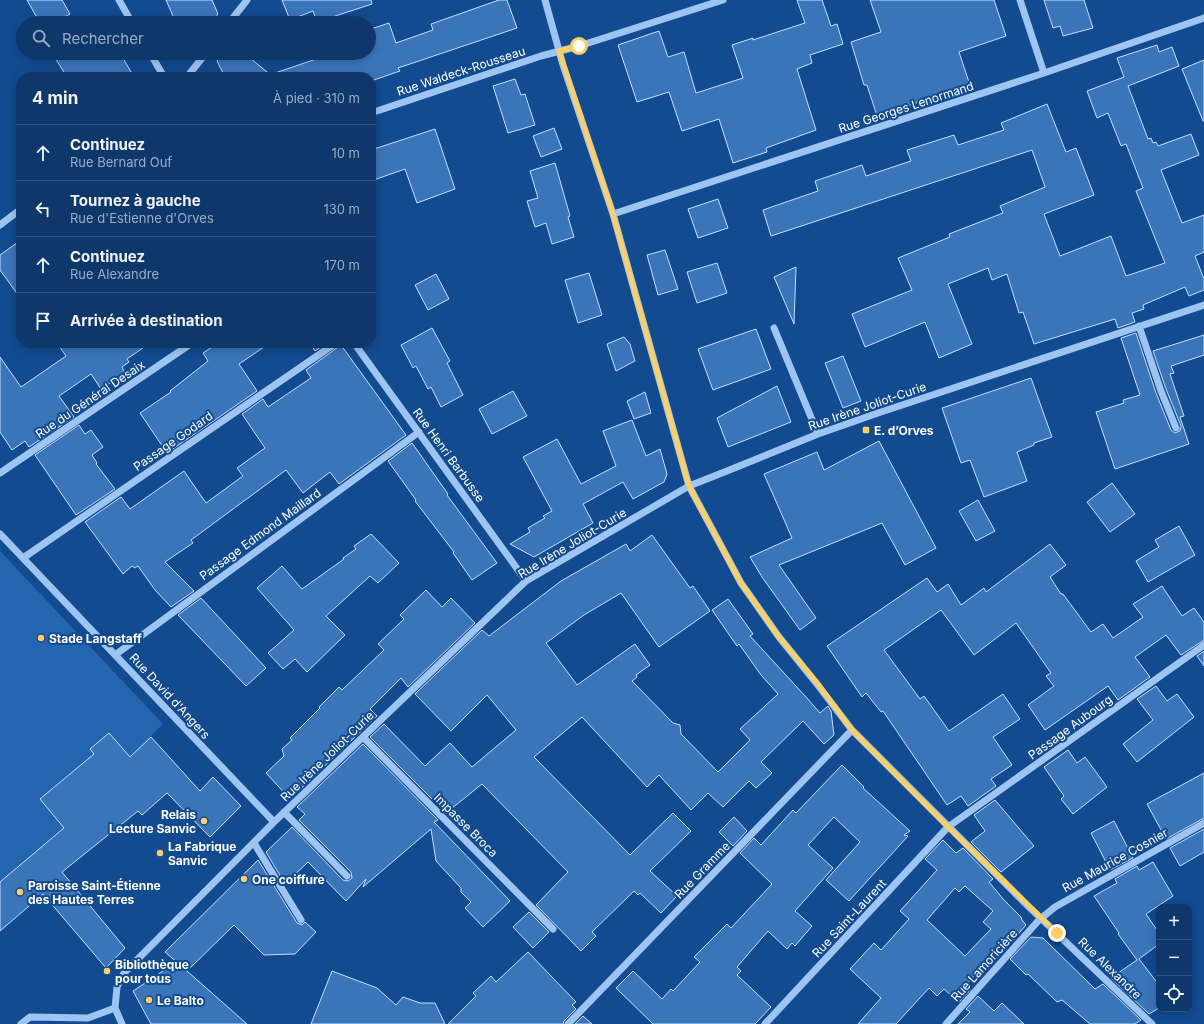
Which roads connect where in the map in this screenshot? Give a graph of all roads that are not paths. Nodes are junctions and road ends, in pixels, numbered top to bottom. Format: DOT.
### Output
graph roads {
  1 [pos="119,0"];
  2 [pos="247,0"];
  3 [pos="545,0"];
  4 [pos="723,0"];
  5 [pos="1020,0"];
  6 [pos="128,16"];
  7 [pos="234,16"];
  8 [pos="1204,18"];
  9 [pos="559,51"];
  10 [pos="154,60"];
  11 [pos="200,60"];
  12 [pos="161,72"];
  13 [pos="191,72"];
  14 [pos="1044,73"];
  15 [pos="376,111"];
  16 [pos="16,213"];
  17 [pos="613,214"];
  18 [pos="0,225"];
  19 [pos="1204,305"];
  20 [pos="1139,326"];
  21 [pos="774,328"];
  22 [pos="185,348"];
  23 [pos="329,348"];
  24 [pos="358,348"];
  25 [pos="1176,428"];
  26 [pos="419,432"];
  27 [pos="818,434"];
  28 [pos="0,473"];
  29 [pos="689,486"];
  30 [pos="0,534"];
  31 [pos="23,558"];
  32 [pos="526,581"];
  33 [pos="1204,645"];
  34 [pos="115,654"];
  35 [pos="852,730"];
  36 [pos="363,737"];
  37 [pos="284,812"];
  38 [pos="274,822"];
  39 [pos="1204,823"];
  40 [pos="948,827"];
  41 [pos="254,843"];
  42 [pos="347,876"];
  43 [pos="1040,919"];
  44 [pos="301,920"];
  45 [pos="553,929"];
  46 [pos="115,1008"];
  47 [pos="21,1024"];
  48 [pos="122,1024"];
  49 [pos="568,1024"];
  50 [pos="765,1024"];
  51 [pos="946,1024"];
  52 [pos="1152,1024"];
  1 -- 6 [label="street"];
  2 -- 7 [label="street"];
  3 -- 9 [label="street, Rue Alexandre"];
  4 -- 9 [label="street, Rue Waldeck-Rousseau"];
  5 -- 14 [label="street"];
  8 -- 14 [label="street, Rue Georges Lenormand"];
  9 -- 15 [label="street, Rue Waldeck-Rousseau"];
  9 -- 17 [label="street, Rue Alexandre"];
  10 -- 12 [label="street"];
  11 -- 13 [label="street"];
  14 -- 17 [label="street, Rue Georges Lenormand"];
  16 -- 18 [label="street"];
  17 -- 29 [label="street, Rue Alexandre"];
  19 -- 20 [label="street, Rue Irène Joliot-Curie"];
  20 -- 25 [label="street"];
  20 -- 27 [label="street, Rue Irène Joliot-Curie"];
  21 -- 27 [label="street"];
  22 -- 28 [label="street, Rue du Général Desaix"];
  23 -- 31 [label="street, Passage Godard"];
  24 -- 26 [label="street, Rue Henri Barbusse"];
  26 -- 32 [label="street, Rue Henri Barbusse"];
  26 -- 34 [label="street, Passage Edmond Maillard"];
  27 -- 29 [label="street, Rue Irène Joliot-Curie"];
  29 -- 32 [label="street, Rue Irène Joliot-Curie"];
  29 -- 35 [label="street, Rue Alexandre"];
  30 -- 31 [label="street, Rue David d'Angers"];
  31 -- 34 [label="street, Rue David d'Angers"];
  32 -- 36 [label="street, Rue Irène Joliot-Curie"];
  33 -- 40 [label="street, Passage Aubourg"];
  34 -- 38 [label="street, Rue David d'Angers"];
  35 -- 40 [label="street, Rue Alexandre"];
  35 -- 49 [label="street, Rue Gramme"];
  36 -- 37 [label="street, Rue Irène Joliot-Curie"];
  36 -- 45 [label="street, Impasse Broca"];
  37 -- 38 [label="street, Rue Irène Joliot-Curie"];
  37 -- 42 [label="street"];
  38 -- 41 [label="street, Rue Irène Joliot-Curie"];
  39 -- 43 [label="street, Rue Maurice Cosnier"];
  40 -- 43 [label="street, Rue Alexandre"];
  40 -- 50 [label="street, Rue Saint-Laurent"];
  41 -- 44 [label="street"];
  41 -- 46 [label="street, Rue Irène Joliot-Curie"];
  43 -- 51 [label="street, Rue Lamoricière"];
  43 -- 52 [label="street, Rue Alexandre"];
  46 -- 47 [label="street"];
  46 -- 48 [label="street, Rue Irène Joliot-Curie"];
}
